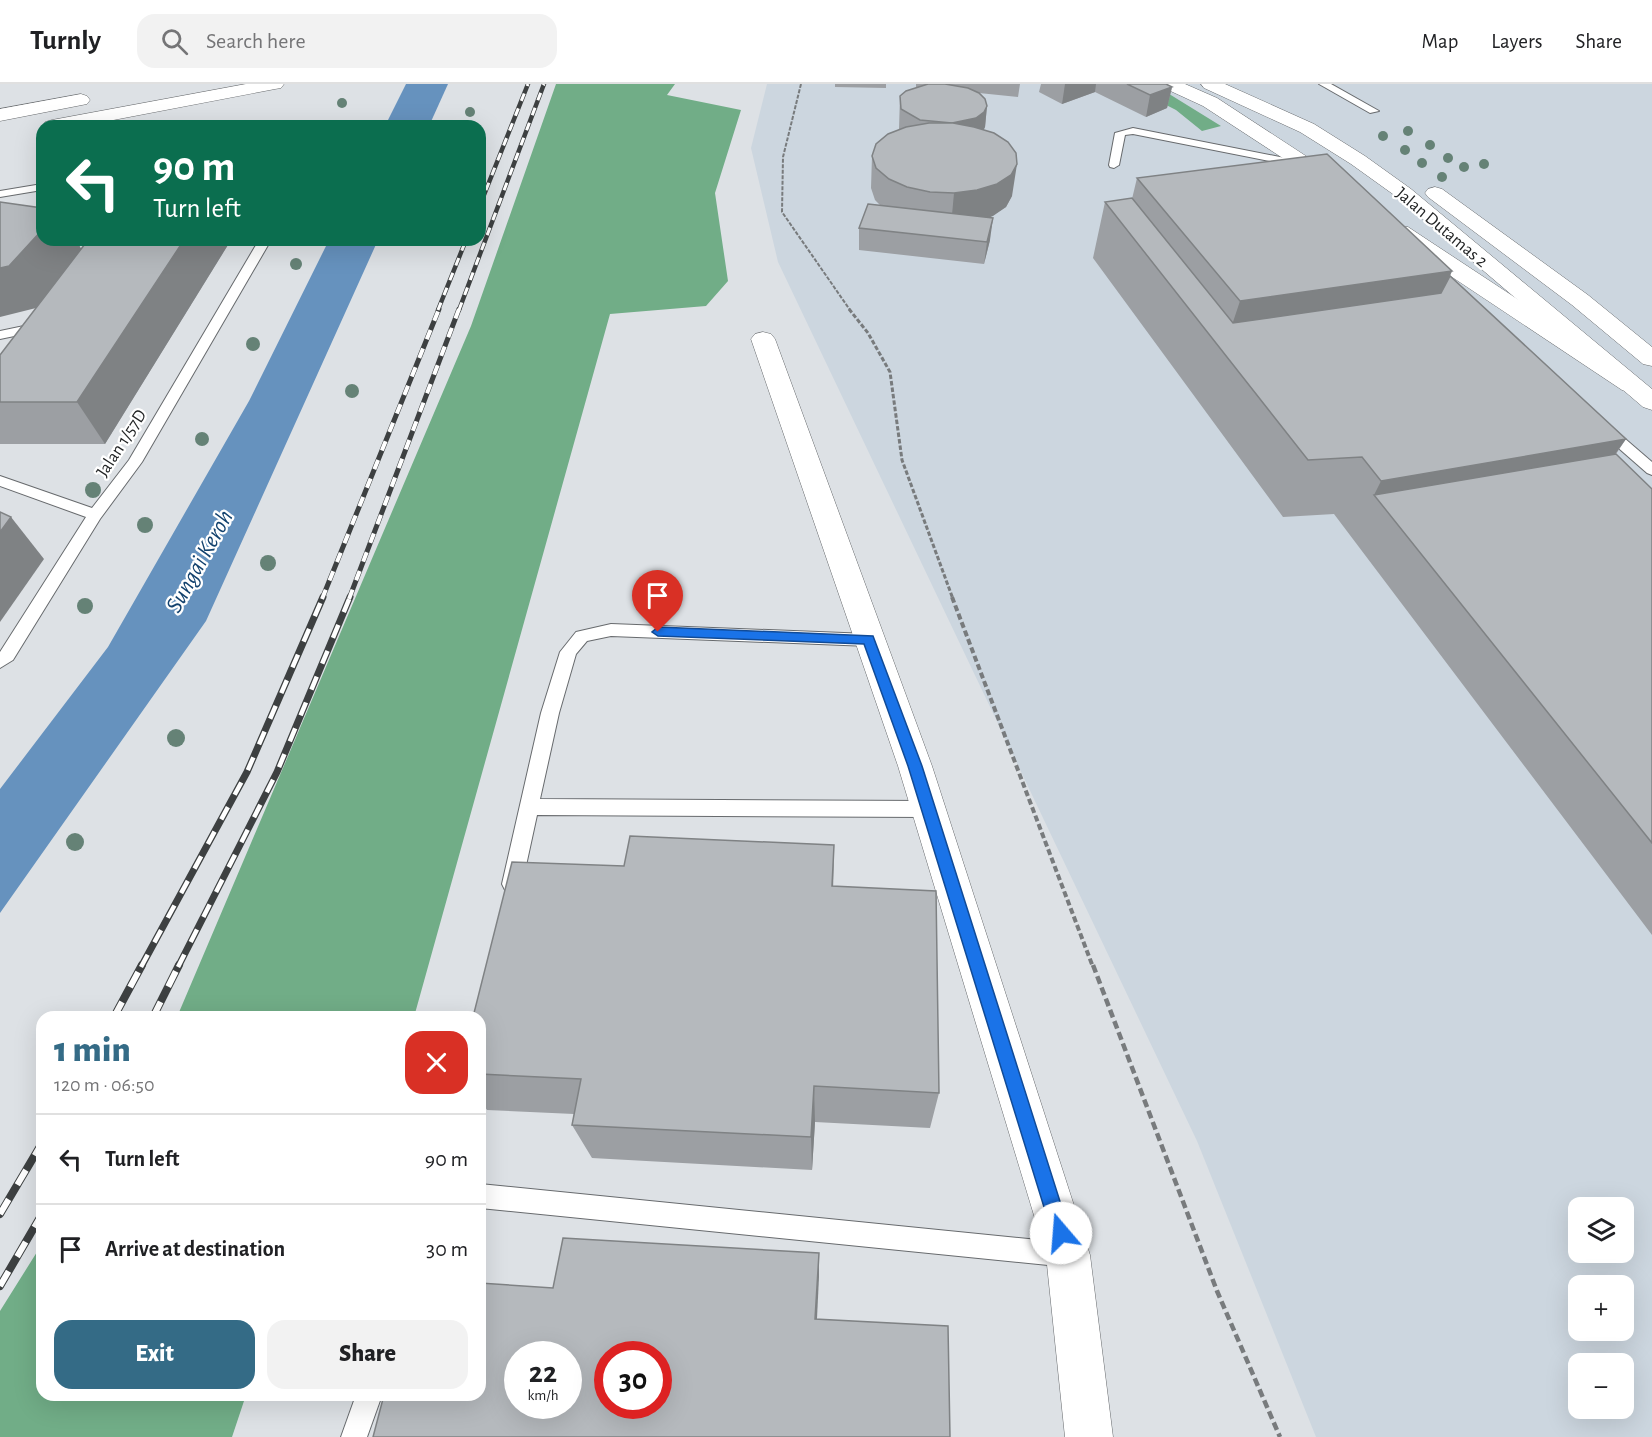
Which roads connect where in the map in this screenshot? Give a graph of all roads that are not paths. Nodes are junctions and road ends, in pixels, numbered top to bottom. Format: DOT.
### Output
graph roads {
  1 [pos="275,84"];
  2 [pos="1170,84"];
  3 [pos="1210,84"];
  4 [pos="1254,84"];
  5 [pos="1324,84"];
  6 [pos="101,96"];
  7 [pos="1374,111"];
  8 [pos="0,115"];
  9 [pos="84,120"];
  10 [pos="1114,165"];
  11 [pos="1312,174"];
  12 [pos="36,188"];
  13 [pos="1347,192"];
  14 [pos="0,194"];
  15 [pos="1389,228"];
  16 [pos="262,246"];
  17 [pos="0,335"];
  18 [pos="763,339"];
  19 [pos="32,342"];
  20 [pos="1652,359"];
  21 [pos="1631,385"];
  22 [pos="1652,402"];
  23 [pos="1591,416"];
  24 [pos="1652,470"];
  25 [pos="0,481"];
  26 [pos="95,515"];
  27 [pos="869,640"];
  28 [pos="0,662"];
  29 [pos="530,807"];
  30 [pos="928,809"];
  31 [pos="509,898"];
  32 [pos="486,1197"];
  33 [pos="1068,1255"];
  34 [pos="367,1401"];
  35 [pos="354,1437"];
  36 [pos="1089,1437"];
  1 -- 9 [label="main road"];
  2 -- 11 [label="main road"];
  3 -- 21 [label="main road, Jalan Dutamas 2"];
  4 -- 20 [label="main road, Jalan Dutamas 2"];
  5 -- 7 [label="lane"];
  6 -- 8 [label="main road"];
  10 -- 11 [label="lane"];
  11 -- 13 [label="main road"];
  12 -- 14 [label="lane"];
  15 -- 21 [label="main road"];
  16 -- 26 [label="lane, Jalan 1/57D"];
  17 -- 19 [label="lane"];
  18 -- 27 [label="main road"];
  21 -- 22 [label="main road, Jalan Dutamas 2"];
  23 -- 24 [label="lane"];
  25 -- 26 [label="lane"];
  26 -- 28 [label="lane, Jalan 1/57D"];
  27 -- 29 [label="lane"];
  27 -- 30 [label="main road"];
  29 -- 30 [label="lane"];
  29 -- 31 [label="lane"];
  30 -- 33 [label="main road"];
  32 -- 33 [label="lane"];
  33 -- 36 [label="main road"];
  34 -- 35 [label="lane"];
}
